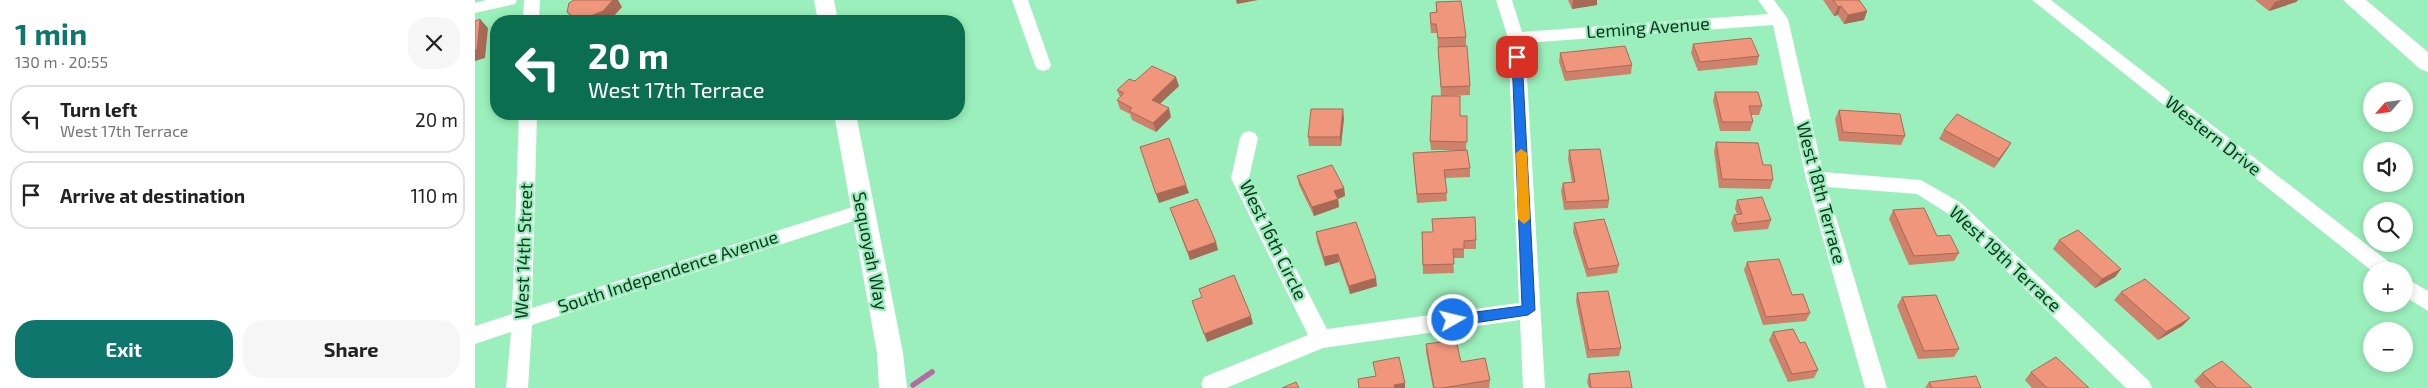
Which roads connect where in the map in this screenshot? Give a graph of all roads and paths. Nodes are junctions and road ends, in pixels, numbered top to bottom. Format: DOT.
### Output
graph roads {
  1 [pos="509,0"];
  2 [pos="532,0"];
  3 [pos="824,0"];
  4 [pos="1021,0"];
  5 [pos="1504,0"];
  6 [pos="1767,0"];
  7 [pos="2040,0"];
  8 [pos="2353,0"];
  9 [pos="475,8"];
  10 [pos="531,15"];
  11 [pos="827,15"];
  12 [pos="1780,19"];
  13 [pos="1516,38"];
  14 [pos="2428,64"];
  15 [pos="1043,65"];
  16 [pos="528,120"];
  17 [pos="846,120"];
  18 [pos="1249,138"];
  19 [pos="1815,179"];
  20 [pos="862,211"];
  21 [pos="2375,262"];
  22 [pos="2413,291"];
  23 [pos="2428,302"];
  24 [pos="1528,310"];
  25 [pos="522,319"];
  26 [pos="475,335"];
  27 [pos="1321,339"];
  28 [pos="1212,384"];
  29 [pos="517,388"];
  30 [pos="893,388"];
  31 [pos="1534,388"];
  32 [pos="1875,388"];
  33 [pos="2141,388"];
  1 -- 9 [label="street"];
  2 -- 10 [label="street"];
  3 -- 11 [label="street"];
  4 -- 15 [label="street"];
  5 -- 13 [label="street"];
  6 -- 12 [label="street, West 18th Terrace"];
  7 -- 21 [label="street, Western Drive"];
  8 -- 14 [label="street"];
  12 -- 13 [label="street, Leming Avenue"];
  12 -- 19 [label="street, West 18th Terrace"];
  13 -- 24 [label="street"];
  16 -- 25 [label="street, West 14th Street"];
  17 -- 20 [label="street, Sequoyah Way"];
  18 -- 27 [label="street, West 16th Circle"];
  19 -- 32 [label="street, West 18th Terrace"];
  19 -- 33 [label="street, West 19th Terrace"];
  20 -- 25 [label="street, South Independence Avenue"];
  20 -- 30 [label="street, Sequoyah Way"];
  22 -- 23 [label="street"];
  24 -- 27 [label="street"];
  24 -- 31 [label="street"];
  25 -- 26 [label="street, South Independence Avenue"];
  25 -- 29 [label="street, West 14th Street"];
  27 -- 28 [label="street"];
}
